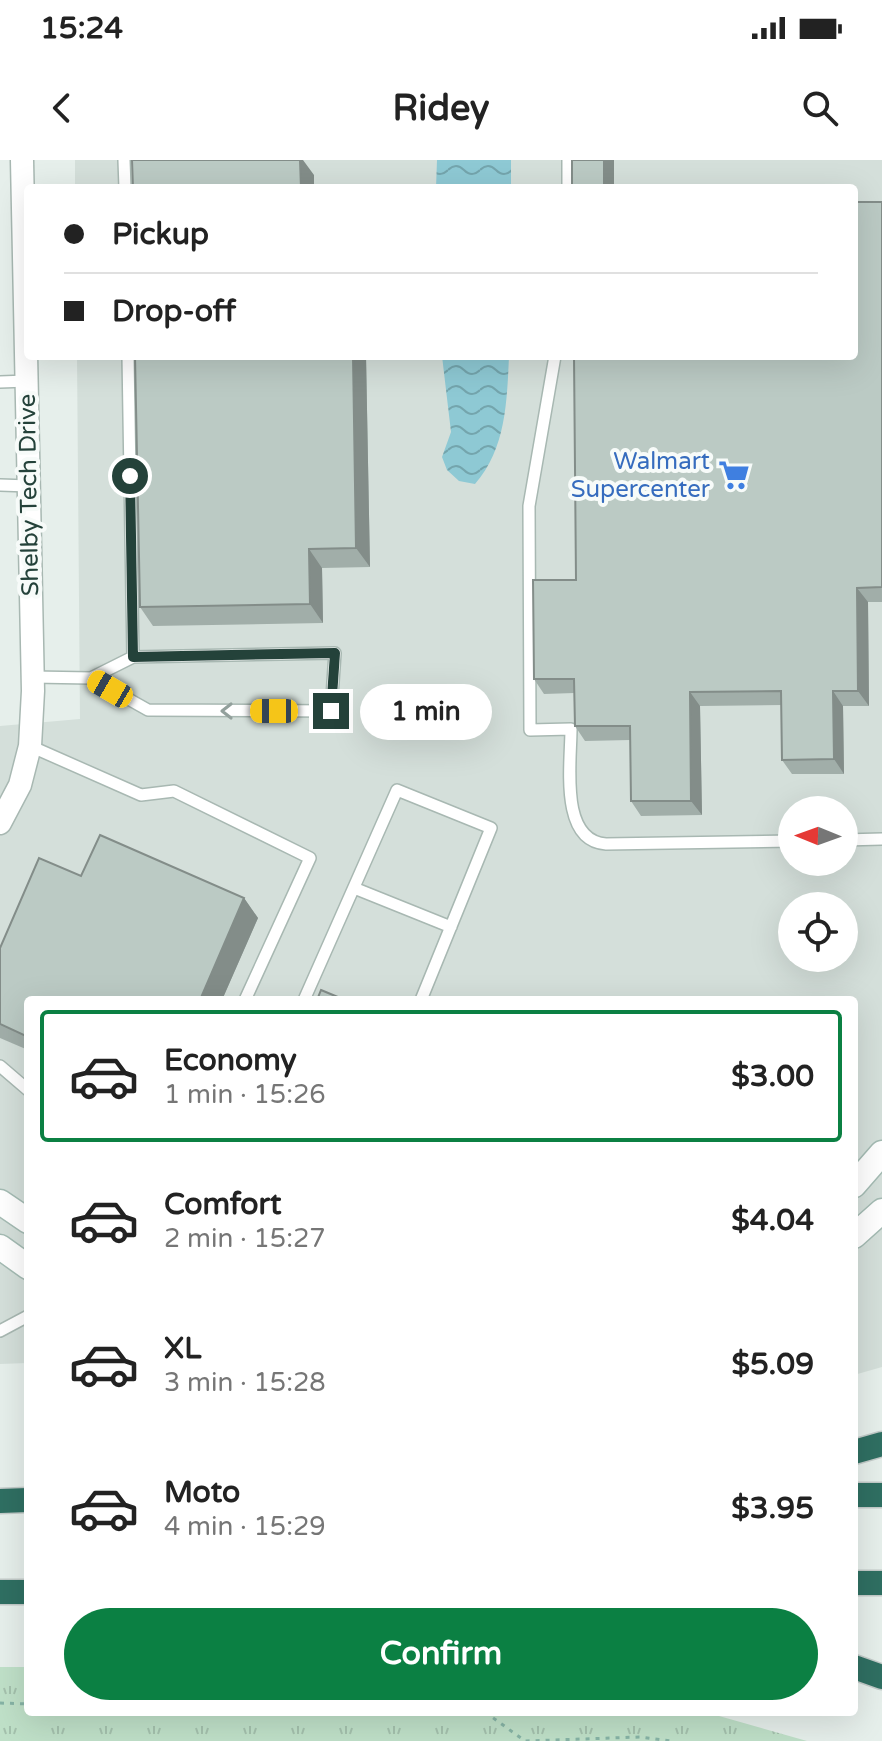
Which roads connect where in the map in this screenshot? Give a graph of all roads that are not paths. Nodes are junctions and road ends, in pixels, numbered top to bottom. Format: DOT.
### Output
graph roads {
  1 [pos="22,160"];
  2 [pos="124,160"];
  3 [pos="568,160"];
  4 [pos="125,184"];
  5 [pos="568,184"];
  6 [pos="24,248"];
  7 [pos="27,360"];
  8 [pos="128,360"];
  9 [pos="554,360"];
  10 [pos="27,381"];
  11 [pos="0,382"];
  12 [pos="0,485"];
  13 [pos="29,486"];
  14 [pos="133,657"];
  15 [pos="33,677"];
  16 [pos="91,678"];
  17 [pos="30,746"];
  18 [pos="0,823"];
  19 [pos="882,839"];
  20 [pos="858,840"];
  21 [pos="778,841"];
  22 [pos="354,888"];
  23 [pos="451,927"];
  24 [pos="247,996"];
  25 [pos="306,996"];
  26 [pos="423,996"];
  27 [pos="0,1066"];
  28 [pos="24,1087"];
  29 [pos="882,1153"];
  30 [pos="858,1180"];
  31 [pos="0,1202"];
  32 [pos="882,1211"];
  33 [pos="24,1218"];
  34 [pos="858,1232"];
  35 [pos="0,1247"];
  36 [pos="24,1264"];
  37 [pos="24,1318"];
  38 [pos="0,1331"];
  39 [pos="882,1444"];
  40 [pos="858,1451"];
  41 [pos="858,1495"];
  42 [pos="882,1495"];
  43 [pos="24,1500"];
  44 [pos="0,1501"];
  45 [pos="858,1583"];
  46 [pos="882,1583"];
  47 [pos="0,1592"];
  48 [pos="24,1592"];
  49 [pos="858,1668"];
  50 [pos="882,1677"];
  1 -- 6 [label="street, Shelby Tech Drive"];
  2 -- 4 [label="lane"];
  3 -- 5 [label="lane"];
  7 -- 10 [label="street, Shelby Tech Drive"];
  8 -- 14 [label="lane"];
  9 -- 21 [label="lane"];
  10 -- 11 [label="lane"];
  10 -- 13 [label="street, Shelby Tech Drive"];
  12 -- 13 [label="lane"];
  13 -- 15 [label="street, Shelby Tech Drive"];
  14 -- 16 [label="lane"];
  14 -- 16 [label="lane, one-way"];
  15 -- 16 [label="lane"];
  15 -- 17 [label="street, Shelby Tech Drive"];
  17 -- 18 [label="street, Shelby Tech Drive"];
  17 -- 24 [label="lane"];
  19 -- 20 [label="lane"];
  22 -- 23 [label="lane"];
  22 -- 23 [label="lane"];
  22 -- 25 [label="lane"];
  23 -- 26 [label="lane"];
  27 -- 28 [label="lane"];
  29 -- 30 [label="street"];
  31 -- 33 [label="street"];
  32 -- 34 [label="street"];
  35 -- 36 [label="street"];
  37 -- 38 [label="lane"];
  39 -- 40 [label="highway"];
  41 -- 42 [label="highway"];
  43 -- 44 [label="highway"];
  45 -- 46 [label="highway"];
  47 -- 48 [label="highway"];
  49 -- 50 [label="highway"];
}
